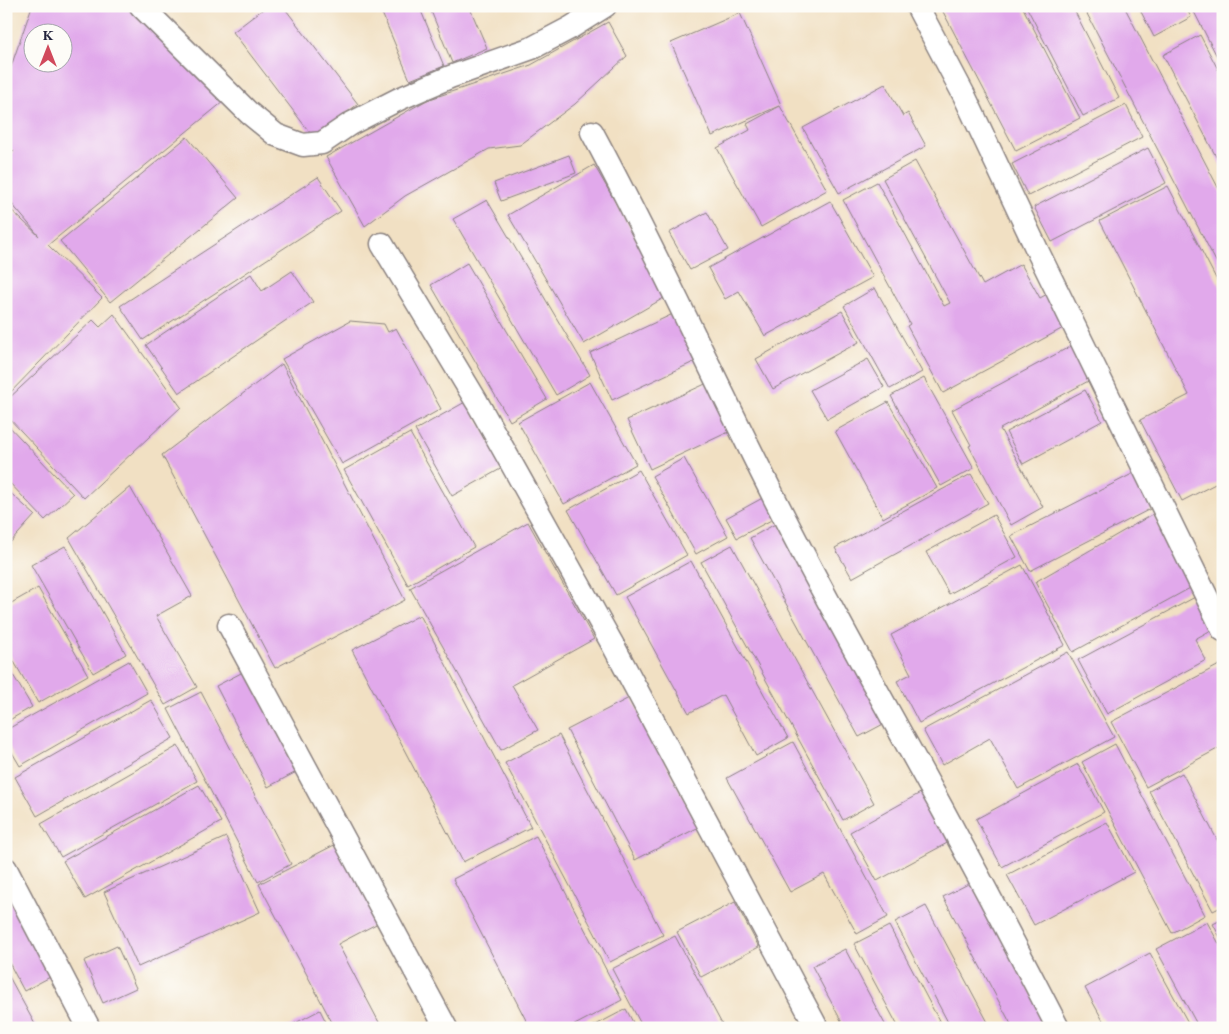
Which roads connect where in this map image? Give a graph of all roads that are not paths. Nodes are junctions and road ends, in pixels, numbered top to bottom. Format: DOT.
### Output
graph roads {
  1 [pos="142,6"];
  2 [pos="605,6"];
  3 [pos="917,6"];
  4 [pos="592,132"];
  5 [pos="382,244"];
  6 [pos="229,625"];
  7 [pos="1223,630"];
  8 [pos="6,868"];
  9 [pos="89,1028"];
  10 [pos="446,1028"];
  11 [pos="817,1028"];
  12 [pos="1058,1028"];
  1 -- 2 [label="street"];
  3 -- 7 [label="street"];
  4 -- 12 [label="street"];
  5 -- 11 [label="street"];
  6 -- 10 [label="street"];
  8 -- 9 [label="street"];
}
